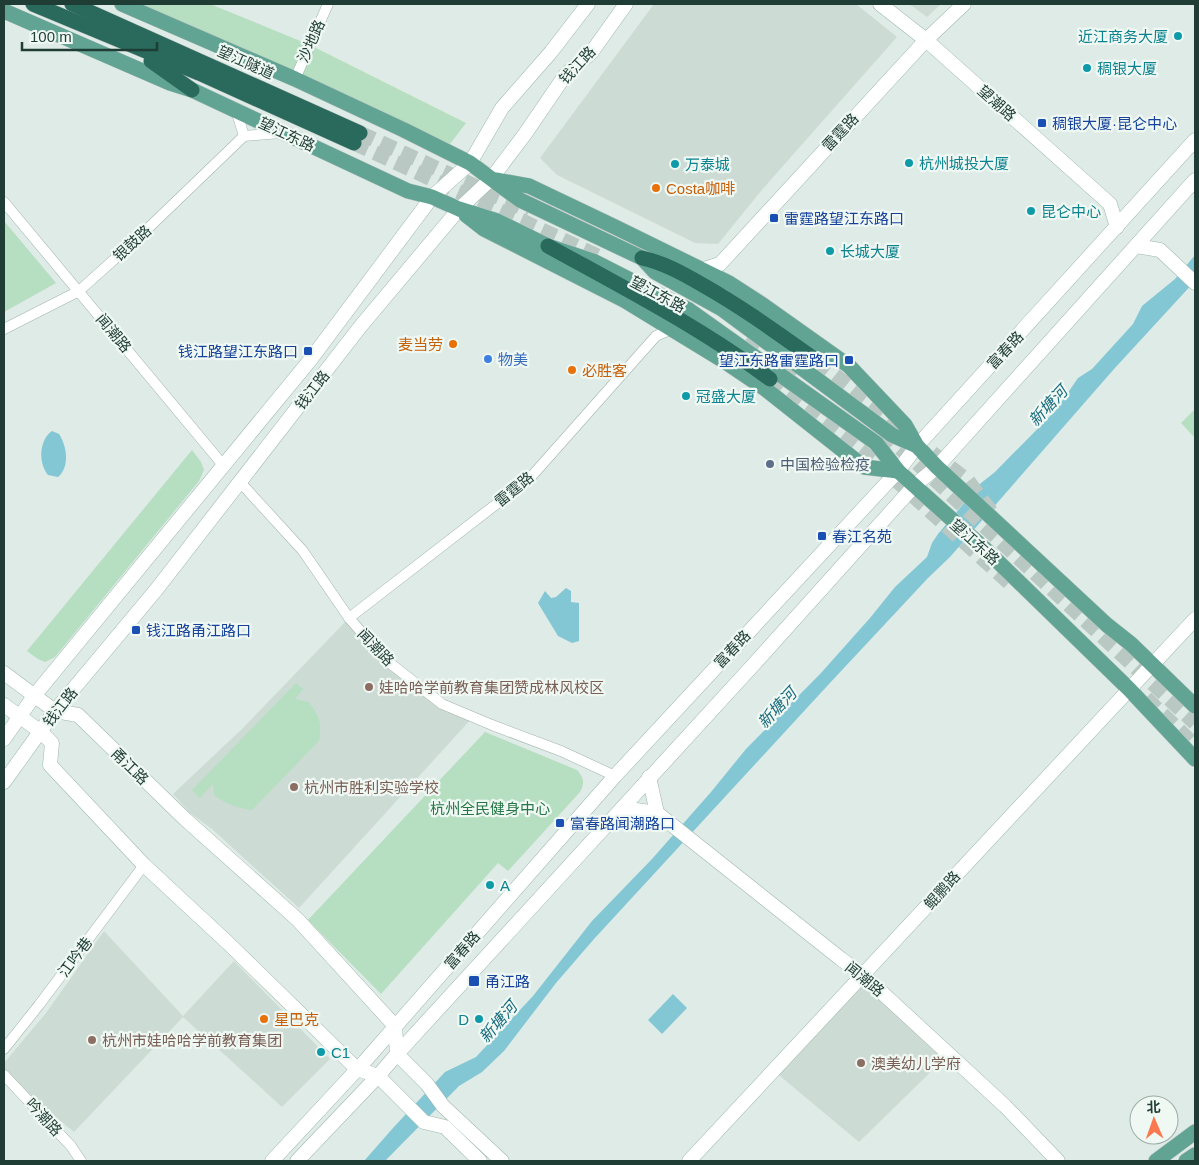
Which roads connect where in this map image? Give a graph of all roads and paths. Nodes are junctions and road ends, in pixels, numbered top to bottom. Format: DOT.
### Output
graph roads {
  1 [pos="33,4"];
  2 [pos="72,4"];
  3 [pos="122,4"];
  4 [pos="328,4"];
  5 [pos="588,4"];
  6 [pos="626,4"];
  7 [pos="880,4"];
  8 [pos="964,4"];
  9 [pos="4,11"];
  10 [pos="118,40"];
  11 [pos="926,40"];
  12 [pos="295,79"];
  13 [pos="192,90"];
  14 [pos="236,110"];
  15 [pos="283,132"];
  16 [pos="244,136"];
  17 [pos="1195,140"];
  18 [pos="470,164"];
  19 [pos="491,179"];
  20 [pos="1195,180"];
  21 [pos="432,197"];
  22 [pos="4,202"];
  23 [pos="1110,204"];
  24 [pos="1135,208"];
  25 [pos="459,209"];
  26 [pos="1154,226"];
  27 [pos="1117,227"];
  28 [pos="548,246"];
  29 [pos="1136,246"];
  30 [pos="1163,254"];
  31 [pos="642,258"];
  32 [pos="720,264"];
  33 [pos="702,270"];
  34 [pos="729,283"];
  35 [pos="1195,283"];
  36 [pos="79,290"];
  37 [pos="654,318"];
  38 [pos="4,329"];
  39 [pos="672,329"];
  40 [pos="656,336"];
  41 [pos="817,361"];
  42 [pos="770,379"];
  43 [pos="916,446"];
  44 [pos="223,465"];
  45 [pos="937,467"];
  46 [pos="898,471"];
  47 [pos="240,482"];
  48 [pos="914,485"];
  49 [pos="349,618"];
  50 [pos="1195,619"];
  51 [pos="1153,664"];
  52 [pos="4,673"];
  53 [pos="1129,689"];
  54 [pos="34,696"];
  55 [pos="4,705"];
  56 [pos="1195,706"];
  57 [pos="55,711"];
  58 [pos="19,717"];
  59 [pos="41,732"];
  60 [pos="4,739"];
  61 [pos="1195,759"];
  62 [pos="614,776"];
  63 [pos="650,778"];
  64 [pos="4,782"];
  65 [pos="622,808"];
  66 [pos="657,813"];
  67 [pos="144,865"];
  68 [pos="864,976"];
  69 [pos="395,1026"];
  70 [pos="4,1048"];
  71 [pos="396,1054"];
  72 [pos="357,1069"];
  73 [pos="4,1075"];
  74 [pos="378,1076"];
  75 [pos="1195,1132"];
  76 [pos="1195,1155"];
  77 [pos="81,1161"];
  78 [pos="272,1161"];
  79 [pos="297,1161"];
  80 [pos="480,1161"];
  81 [pos="502,1161"];
  82 [pos="689,1161"];
  83 [pos="1058,1161"];
  84 [pos="1156,1161"];
  85 [pos="1186,1161"];
  1 -- 10 [label="highway"];
  2 -- 10 [label="highway, 望江隧道"];
  3 -- 12 [label="main road, 望江东路"];
  4 -- 12 [label="street, 沙地路"];
  5 -- 18 [label="street, 钱江路"];
  6 -- 19 [label="street, 钱江路"];
  7 -- 11 [label="street, 望潮路"];
  8 -- 11 [label="street, 雷霆路"];
  9 -- 13 [label="main road, 望江东路"];
  10 -- 13 [label="highway"];
  11 -- 23 [label="street, 望潮路"];
  11 -- 32 [label="street, 雷霆路"];
  12 -- 18 [label="main road, 望江东路"];
  13 -- 14 [label="main road, 望江东路"];
  14 -- 15 [label="main road, 望江东路"];
  14 -- 16 [label="street"];
  15 -- 16 [label="street"];
  15 -- 21 [label="main road, 望江东路"];
  16 -- 36 [label="street, 银鼓路"];
  17 -- 24 [label="street, 富春路"];
  18 -- 19 [label="main road, 望江东路"];
  18 -- 21 [label="street, 钱江路"];
  19 -- 25 [label="street, 钱江路"];
  19 -- 31 [label="main road, 望江东路"];
  19 -- 33 [label="main road"];
  20 -- 26 [label="street, 富春路"];
  21 -- 25 [label="main road, 望江东路"];
  21 -- 44 [label="street, 钱江路"];
  22 -- 36 [label="street, 闻潮路"];
  23 -- 24 [label="street"];
  23 -- 27 [label="street"];
  24 -- 27 [label="street, 富春路"];
  25 -- 28 [label="main road, 望江东路"];
  25 -- 37 [label="main road"];
  25 -- 47 [label="street, 钱江路"];
  26 -- 29 [label="street, 富春路"];
  26 -- 30 [label="street"];
  27 -- 43 [label="street, 富春路"];
  28 -- 42 [label="highway"];
  28 -- 46 [label="main road, 望江东路"];
  29 -- 30 [label="street"];
  29 -- 45 [label="street, 富春路"];
  30 -- 35 [label="street"];
  31 -- 41 [label="highway"];
  31 -- 43 [label="main road, 望江东路"];
  32 -- 33 [label="street, 雷霆路"];
  32 -- 34 [label="street"];
  33 -- 34 [label="main road"];
  34 -- 43 [label="main road"];
  36 -- 38 [label="street, 银鼓路"];
  36 -- 44 [label="street, 闻潮路"];
  37 -- 39 [label="main road"];
  37 -- 40 [label="street"];
  39 -- 40 [label="street, 雷霆路"];
  39 -- 46 [label="main road"];
  40 -- 49 [label="street, 雷霆路"];
  43 -- 45 [label="main road, 望江东路"];
  43 -- 46 [label="street, 富春路"];
  44 -- 54 [label="street, 钱江路"];
  45 -- 48 [label="street, 富春路"];
  45 -- 51 [label="main road, 望江东路"];
  46 -- 48 [label="main road, 望江东路"];
  46 -- 62 [label="street, 富春路"];
  47 -- 49 [label="street, 闻潮路"];
  47 -- 57 [label="street, 钱江路"];
  48 -- 53 [label="main road, 望江东路"];
  48 -- 63 [label="street, 富春路"];
  49 -- 62 [label="street, 闻潮路"];
  50 -- 51 [label="street, 鲲鹏路"];
  51 -- 53 [label="street, 鲲鹏路"];
  51 -- 56 [label="main road, 望江东路"];
  52 -- 54 [label="street, 甬江路"];
  53 -- 61 [label="main road, 望江东路"];
  53 -- 68 [label="street, 鲲鹏路"];
  54 -- 57 [label="street, 甬江路"];
  54 -- 58 [label="street, 钱江路"];
  55 -- 58 [label="street"];
  57 -- 59 [label="street, 钱江路"];
  57 -- 69 [label="street, 甬江路"];
  58 -- 59 [label="street"];
  58 -- 60 [label="street, 钱江路"];
  59 -- 64 [label="street, 钱江路"];
  59 -- 67 [label="street"];
  62 -- 69 [label="street, 富春路"];
  63 -- 65 [label="street, 富春路"];
  63 -- 66 [label="street"];
  65 -- 66 [label="street"];
  65 -- 71 [label="street, 富春路"];
  66 -- 68 [label="street, 闻潮路"];
  67 -- 70 [label="street, 江吟巷"];
  67 -- 72 [label="street"];
  68 -- 82 [label="street, 鲲鹏路"];
  68 -- 83 [label="street, 闻潮路"];
  69 -- 71 [label="street"];
  69 -- 72 [label="street, 富春路"];
  71 -- 74 [label="street, 富春路"];
  71 -- 81 [label="street"];
  72 -- 74 [label="street"];
  72 -- 78 [label="street, 富春路"];
  73 -- 77 [label="street, 吟潮路"];
  74 -- 79 [label="street, 富春路"];
  74 -- 80 [label="street"];
  75 -- 84 [label="main road"];
  76 -- 85 [label="main road"];
}
